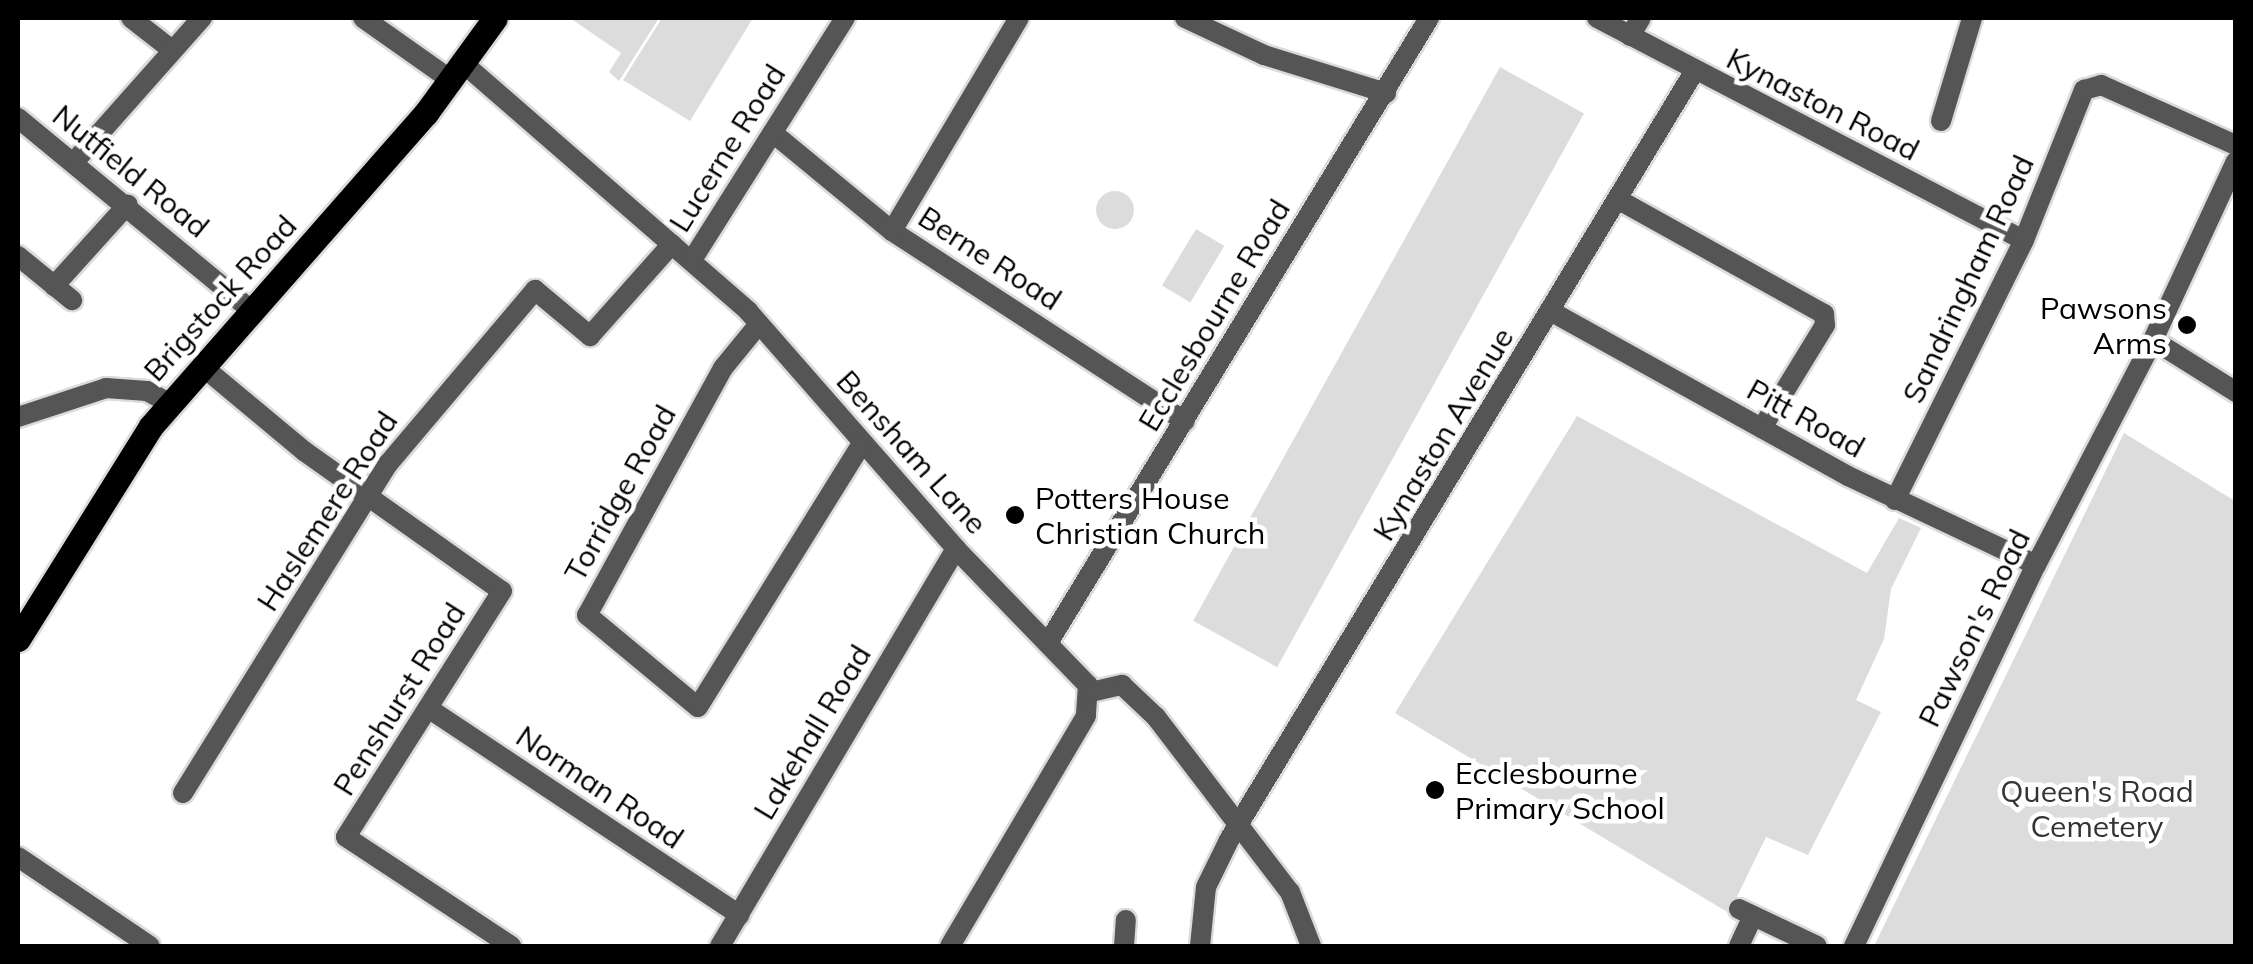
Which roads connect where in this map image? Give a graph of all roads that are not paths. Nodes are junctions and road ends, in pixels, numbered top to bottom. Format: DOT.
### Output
graph roads {
  1 [pos="131,18"];
  2 [pos="202,18"];
  3 [pos="363,18"];
  4 [pos="495,18"];
  5 [pos="845,18"];
  6 [pos="1019,18"];
  7 [pos="1185,18"];
  8 [pos="1428,18"];
  9 [pos="1598,18"];
  10 [pos="1972,18"];
  11 [pos="1636,26"];
  12 [pos="172,50"];
  13 [pos="457,72"];
  14 [pos="1694,72"];
  15 [pos="1386,93"];
  16 [pos="18,118"];
  17 [pos="1941,121"];
  18 [pos="773,133"];
  19 [pos="2236,145"];
  20 [pos="2236,161"];
  21 [pos="74,162"];
  22 [pos="1619,200"];
  23 [pos="128,204"];
  24 [pos="892,231"];
  25 [pos="2024,240"];
  26 [pos="672,244"];
  27 [pos="18,256"];
  28 [pos="692,260"];
  29 [pos="54,286"];
  30 [pos="72,300"];
  31 [pos="252,310"];
  32 [pos="1552,312"];
  33 [pos="759,324"];
  34 [pos="2153,340"];
  35 [pos="202,366"];
  36 [pos="2236,392"];
  37 [pos="169,403"];
  38 [pos="19,414"];
  39 [pos="1185,421"];
  40 [pos="1762,428"];
  41 [pos="862,444"];
  42 [pos="368,495"];
  43 [pos="1895,500"];
  44 [pos="956,549"];
  45 [pos="2036,565"];
  46 [pos="18,639"];
  47 [pos="1048,644"];
  48 [pos="1090,692"];
  49 [pos="428,708"];
  50 [pos="183,793"];
  51 [pos="1239,824"];
  52 [pos="18,858"];
  53 [pos="739,916"];
  54 [pos="1126,920"];
  55 [pos="150,946"];
  56 [pos="511,946"];
  57 [pos="720,946"];
  58 [pos="950,946"];
  59 [pos="1124,946"];
  60 [pos="1200,946"];
  61 [pos="1311,946"];
  62 [pos="1739,946"];
  63 [pos="1817,946"];
  64 [pos="1854,946"];
  1 -- 12 [label="street"];
  2 -- 12 [label="street"];
  3 -- 13 [label="street, Bensham Lane"];
  4 -- 13 [label="main road, Brigstock Road"];
  5 -- 18 [label="street, Lucerne Road"];
  6 -- 24 [label="street"];
  7 -- 15 [label="street"];
  8 -- 15 [label="street, Ecclesbourne Road"];
  9 -- 11 [label="street, Kynaston Road"];
  10 -- 17 [label="street"];
  11 -- 14 [label="street, Kynaston Road"];
  12 -- 21 [label="street"];
  13 -- 26 [label="street, Bensham Lane"];
  13 -- 31 [label="main road, Brigstock Road"];
  14 -- 22 [label="street, Kynaston Avenue"];
  14 -- 25 [label="street, Kynaston Road"];
  15 -- 39 [label="street, Ecclesbourne Road"];
  16 -- 21 [label="street, Nutfield Road"];
  18 -- 24 [label="street, Berne Road"];
  18 -- 28 [label="street, Lucerne Road"];
  19 -- 25 [label="street, Sandringham Road"];
  20 -- 34 [label="street, Pawson's Road"];
  21 -- 23 [label="street, Nutfield Road"];
  22 -- 32 [label="street, Kynaston Avenue"];
  22 -- 40 [label="street"];
  23 -- 29 [label="street"];
  23 -- 31 [label="street, Nutfield Road"];
  24 -- 39 [label="street, Berne Road"];
  25 -- 43 [label="street, Sandringham Road"];
  26 -- 28 [label="street, Bensham Lane"];
  26 -- 42 [label="street, Haslemere Road"];
  27 -- 29 [label="street"];
  28 -- 33 [label="street, Bensham Lane"];
  29 -- 30 [label="street"];
  31 -- 35 [label="main road, Brigstock Road"];
  32 -- 40 [label="street, Pitt Road"];
  32 -- 51 [label="street, Kynaston Avenue"];
  33 -- 41 [label="street, Bensham Lane"];
  33 -- 41 [label="street, Torridge Road"];
  34 -- 36 [label="street"];
  34 -- 45 [label="street, Pawson's Road"];
  35 -- 37 [label="main road, Brigstock Road"];
  35 -- 42 [label="street, Penshurst Road"];
  37 -- 38 [label="street"];
  37 -- 46 [label="main road, Brigstock Road"];
  39 -- 47 [label="street, Ecclesbourne Road"];
  40 -- 43 [label="street, Pitt Road"];
  41 -- 44 [label="street, Bensham Lane"];
  42 -- 49 [label="street, Penshurst Road"];
  42 -- 50 [label="street, Haslemere Road"];
  43 -- 45 [label="street, Pitt Road"];
  44 -- 47 [label="street, Bensham Lane"];
  44 -- 53 [label="street, Lakehall Road"];
  45 -- 64 [label="street, Pawson's Road"];
  47 -- 48 [label="street, Bensham Lane"];
  48 -- 51 [label="street"];
  48 -- 58 [label="street"];
  49 -- 53 [label="street, Norman Road"];
  49 -- 56 [label="street, Penshurst Road"];
  51 -- 60 [label="street, Kynaston Avenue"];
  51 -- 61 [label="street"];
  52 -- 55 [label="street"];
  53 -- 57 [label="street, Lakehall Road"];
  54 -- 59 [label="street"];
  62 -- 63 [label="street"];
}
